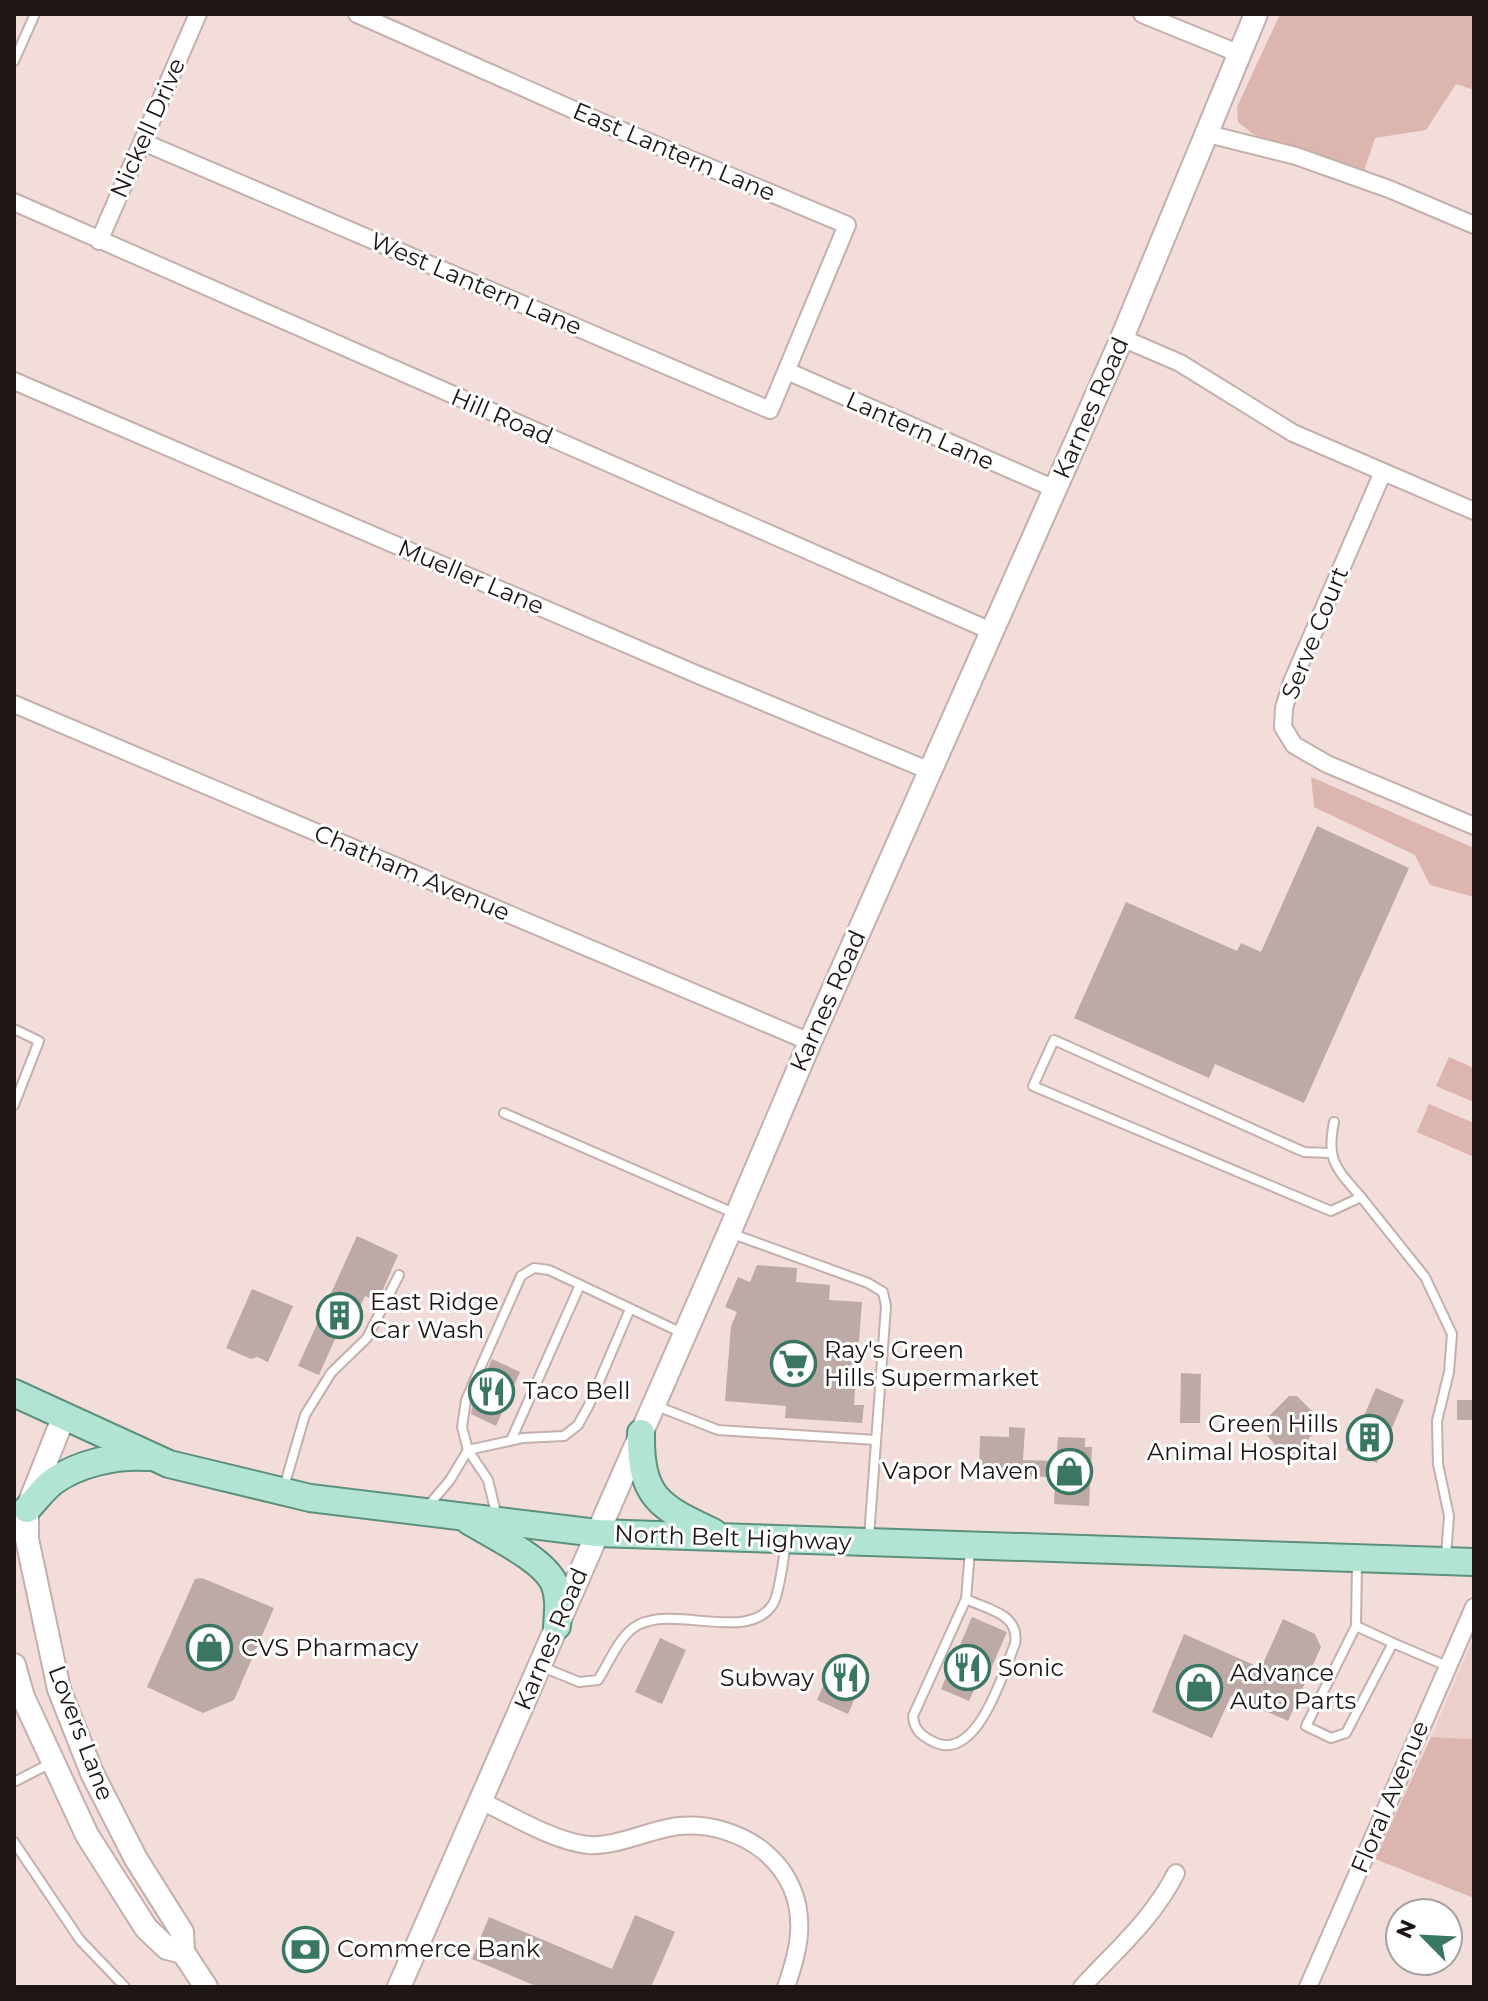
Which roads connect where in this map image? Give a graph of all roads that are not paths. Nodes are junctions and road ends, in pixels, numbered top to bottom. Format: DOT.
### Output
graph roads {
  1 [pos="35,14"];
  2 [pos="198,14"];
  3 [pos="357,14"];
  4 [pos="1142,14"];
  5 [pos="1256,14"];
  6 [pos="1240,54"];
  7 [pos="14,61"];
  8 [pos="1208,134"];
  9 [pos="143,142"];
  10 [pos="14,202"];
  11 [pos="1474,225"];
  12 [pos="99,241"];
  13 [pos="1122,338"];
  14 [pos="787,371"];
  15 [pos="14,381"];
  16 [pos="1383,472"];
  17 [pos="1055,489"];
  18 [pos="1474,511"];
  19 [pos="991,631"];
  20 [pos="14,704"];
  21 [pos="930,771"];
  22 [pos="1474,826"];
  23 [pos="14,1029"];
  24 [pos="810,1042"];
  25 [pos="16,1092"];
  26 [pos="14,1105"];
  27 [pos="504,1113"];
  28 [pos="1334,1122"];
  29 [pos="1330,1153"];
  30 [pos="1361,1197"];
  31 [pos="733,1224"];
  32 [pos="399,1275"];
  33 [pos="580,1285"];
  34 [pos="630,1309"];
  35 [pos="684,1334"];
  36 [pos="14,1393"];
  37 [pos="653,1404"];
  38 [pos="64,1416"];
  39 [pos="641,1433"];
  40 [pos="511,1440"];
  41 [pos="876,1440"];
  42 [pos="468,1450"];
  43 [pos="155,1458"];
  44 [pos="282,1491"];
  45 [pos="21,1507"];
  46 [pos="424,1511"];
  47 [pos="463,1517"];
  48 [pos="498,1521"];
  49 [pos="597,1533"];
  50 [pos="724,1537"];
  51 [pos="786,1540"];
  52 [pos="869,1542"];
  53 [pos="971,1545"];
  54 [pos="1358,1558"];
  55 [pos="1446,1561"];
  56 [pos="1474,1562"];
  57 [pos="966,1599"];
  58 [pos="1474,1607"];
  59 [pos="557,1626"];
  60 [pos="1356,1626"];
  61 [pos="1393,1643"];
  62 [pos="14,1665"];
  63 [pos="539,1666"];
  64 [pos="1447,1666"];
  65 [pos="51,1763"];
  66 [pos="14,1782"];
  67 [pos="481,1801"];
  68 [pos="14,1842"];
  69 [pos="1176,1873"];
  70 [pos="183,1952"];
  71 [pos="125,1987"];
  72 [pos="206,1987"];
  73 [pos="399,1987"];
  74 [pos="786,1987"];
  75 [pos="1082,1987"];
  76 [pos="1308,1987"];
  1 -- 7 [label="lane"];
  2 -- 9 [label="street, Nickell Drive"];
  3 -- 14 [label="street, East Lantern Lane"];
  4 -- 6 [label="street"];
  5 -- 6 [label="street, Karnes Road"];
  6 -- 8 [label="street, Karnes Road"];
  8 -- 11 [label="street"];
  8 -- 13 [label="street, Karnes Road"];
  9 -- 12 [label="street, Nickell Drive"];
  9 -- 14 [label="street, West Lantern Lane"];
  10 -- 12 [label="street, Hill Road"];
  12 -- 19 [label="street, Hill Road"];
  13 -- 16 [label="street"];
  13 -- 17 [label="street, Karnes Road"];
  14 -- 17 [label="street, Lantern Lane"];
  15 -- 21 [label="street, Mueller Lane"];
  16 -- 18 [label="street"];
  16 -- 22 [label="street, Serve Court"];
  17 -- 19 [label="street, Karnes Road"];
  19 -- 21 [label="street, Karnes Road"];
  20 -- 24 [label="street, Chatham Avenue"];
  21 -- 24 [label="street, Karnes Road"];
  23 -- 25 [label="lane"];
  24 -- 31 [label="street, Karnes Road"];
  25 -- 26 [label="lane"];
  27 -- 31 [label="lane"];
  28 -- 29 [label="lane"];
  29 -- 30 [label="lane"];
  29 -- 30 [label="lane"];
  30 -- 55 [label="lane"];
  31 -- 35 [label="street, Karnes Road"];
  31 -- 41 [label="lane"];
  32 -- 44 [label="lane"];
  33 -- 34 [label="lane"];
  33 -- 40 [label="lane"];
  33 -- 42 [label="lane"];
  34 -- 35 [label="lane"];
  34 -- 40 [label="lane"];
  35 -- 37 [label="street, Karnes Road"];
  36 -- 38 [label="main road, North Belt Highway"];
  37 -- 39 [label="street, Karnes Road"];
  37 -- 41 [label="lane"];
  38 -- 43 [label="main road, North Belt Highway"];
  38 -- 45 [label="street, Lovers Lane"];
  39 -- 49 [label="street, Karnes Road"];
  39 -- 50 [label="main road"];
  40 -- 42 [label="lane"];
  41 -- 52 [label="lane"];
  42 -- 46 [label="lane"];
  42 -- 48 [label="lane"];
  43 -- 44 [label="main road, North Belt Highway"];
  43 -- 45 [label="main road"];
  44 -- 46 [label="main road, North Belt Highway"];
  45 -- 70 [label="street, Lovers Lane"];
  46 -- 47 [label="main road, North Belt Highway"];
  47 -- 48 [label="main road, North Belt Highway"];
  47 -- 59 [label="main road"];
  48 -- 49 [label="main road, North Belt Highway"];
  49 -- 50 [label="main road, North Belt Highway"];
  49 -- 59 [label="street, Karnes Road"];
  50 -- 51 [label="main road, North Belt Highway"];
  51 -- 52 [label="main road, North Belt Highway"];
  51 -- 63 [label="lane"];
  52 -- 53 [label="main road, North Belt Highway"];
  53 -- 54 [label="main road, North Belt Highway"];
  53 -- 57 [label="lane"];
  54 -- 55 [label="main road, North Belt Highway"];
  54 -- 60 [label="lane"];
  55 -- 56 [label="main road, North Belt Highway"];
  57 -- 57 [label="lane"];
  58 -- 64 [label="street, Floral Avenue"];
  59 -- 63 [label="street, Karnes Road"];
  60 -- 61 [label="lane"];
  60 -- 61 [label="lane"];
  61 -- 64 [label="lane"];
  62 -- 65 [label="street, Lovers Lane"];
  63 -- 67 [label="street, Karnes Road"];
  64 -- 76 [label="street, Floral Avenue"];
  65 -- 66 [label="lane"];
  65 -- 70 [label="street, Lovers Lane"];
  67 -- 73 [label="street, Karnes Road"];
  67 -- 74 [label="street"];
  68 -- 71 [label="lane"];
  69 -- 75 [label="street"];
  70 -- 72 [label="street, Lovers Lane"];
}
